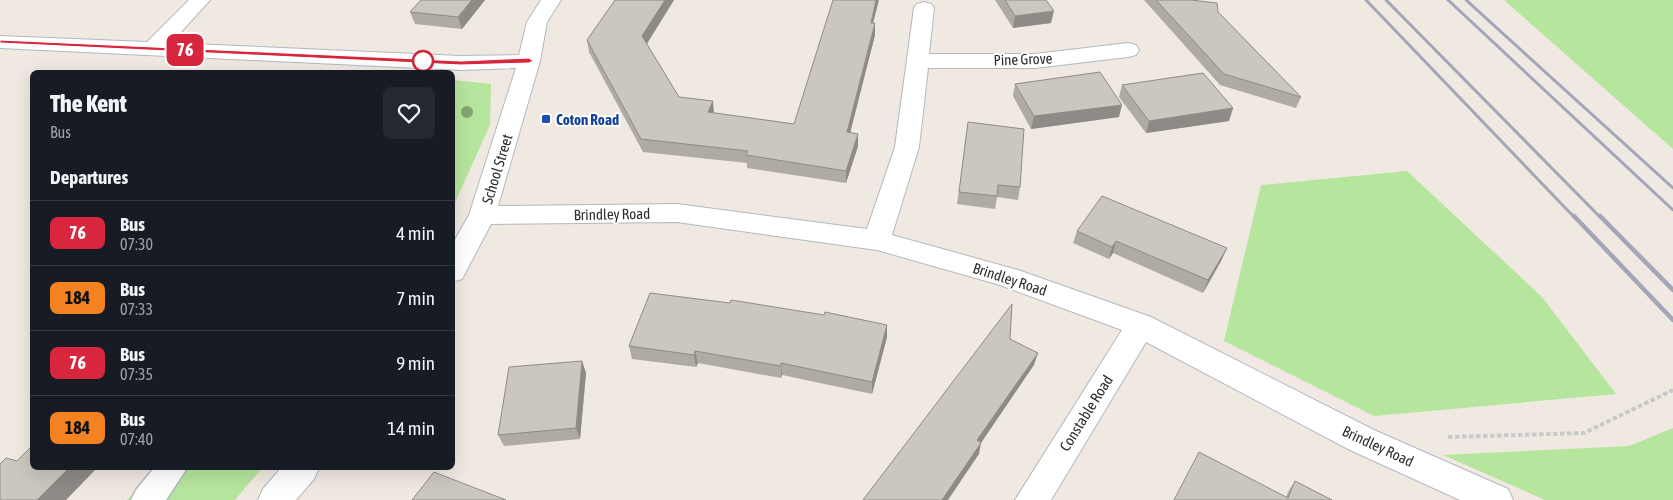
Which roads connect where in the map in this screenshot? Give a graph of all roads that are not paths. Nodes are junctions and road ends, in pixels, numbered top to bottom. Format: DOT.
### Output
graph roads {
  1 [pos="200,0"];
  2 [pos="550,0"];
  3 [pos="924,8"];
  4 [pos="0,42"];
  5 [pos="154,48"];
  6 [pos="1128,50"];
  7 [pos="918,60"];
  8 [pos="529,61"];
  9 [pos="482,216"];
  10 [pos="877,240"];
  11 [pos="455,266"];
  12 [pos="1141,325"];
  13 [pos="170,470"];
  14 [pos="300,470"];
  15 [pos="147,500"];
  16 [pos="275,500"];
  17 [pos="1032,500"];
  18 [pos="1496,500"];
  1 -- 5 [label="street"];
  2 -- 8 [label="street, School Street"];
  3 -- 7 [label="street"];
  4 -- 5 [label="street"];
  5 -- 8 [label="street"];
  6 -- 7 [label="street, Pine Grove"];
  7 -- 10 [label="street"];
  8 -- 9 [label="street, School Street"];
  9 -- 10 [label="street, Brindley Road"];
  9 -- 11 [label="street, School Street"];
  10 -- 12 [label="street, Brindley Road"];
  12 -- 17 [label="street, Constable Road"];
  12 -- 18 [label="street, Brindley Road"];
  13 -- 15 [label="lane"];
  14 -- 16 [label="street"];
}
